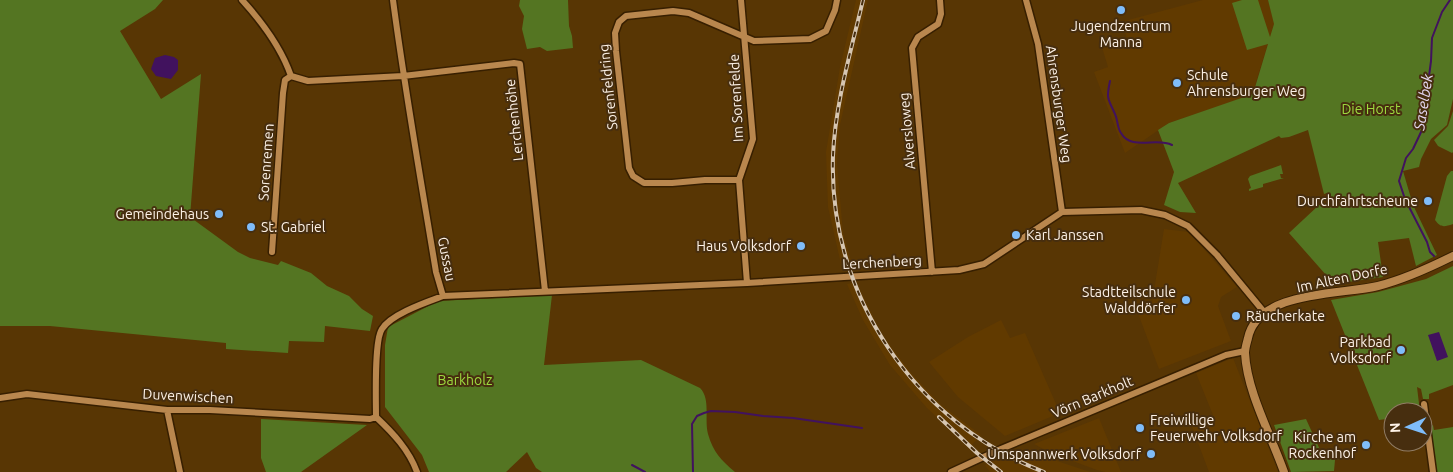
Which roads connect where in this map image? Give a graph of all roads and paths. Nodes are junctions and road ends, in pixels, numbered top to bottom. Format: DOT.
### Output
graph roads {
  1 [pos="242,0"];
  2 [pos="393,0"];
  3 [pos="741,0"];
  4 [pos="837,0"];
  5 [pos="940,0"];
  6 [pos="1026,0"];
  7 [pos="745,38"];
  8 [pos="291,76"];
  9 [pos="403,76"];
  10 [pos="739,180"];
  11 [pos="1062,212"];
  12 [pos="272,252"];
  13 [pos="1453,256"];
  14 [pos="932,272"];
  15 [pos="747,282"];
  16 [pos="545,291"];
  17 [pos="443,296"];
  18 [pos="1264,312"];
  19 [pos="1245,351"];
  20 [pos="0,398"];
  21 [pos="167,410"];
  22 [pos="376,417"];
  23 [pos="1430,452"];
  24 [pos="180,472"];
  25 [pos="417,472"];
  26 [pos="951,472"];
  27 [pos="1284,472"];
  28 [pos="1433,472"];
  1 -- 8 [label="street"];
  2 -- 9 [label="street, Gussau"];
  3 -- 7 [label="street, Im Sorenfelde"];
  4 -- 7 [label="street"];
  5 -- 14 [label="street, Alversloweg"];
  6 -- 11 [label="street, Ahrensburger Weg"];
  7 -- 10 [label="street, Im Sorenfelde"];
  7 -- 10 [label="street, Sorenfeldring"];
  8 -- 9 [label="street"];
  8 -- 12 [label="street, Sorenremen"];
  9 -- 16 [label="street, Lerchenhöhe"];
  9 -- 17 [label="street, Gussau"];
  10 -- 15 [label="street, Im Sorenfelde"];
  11 -- 14 [label="street, Lerchenberg"];
  11 -- 18 [label="street"];
  13 -- 18 [label="street, Im Alten Dorfe"];
  14 -- 15 [label="street, Lerchenberg"];
  15 -- 16 [label="street, Lerchenberg"];
  16 -- 17 [label="street, Lerchenberg"];
  17 -- 22 [label="street, Gussau"];
  18 -- 19 [label="street"];
  19 -- 26 [label="street, Vörn Barkholt"];
  19 -- 27 [label="street"];
  20 -- 21 [label="street, Duvenwischen"];
  21 -- 22 [label="street, Duvenwischen"];
  21 -- 24 [label="street"];
  22 -- 25 [label="street"];
  23 -- 28 [label="street"];
}
